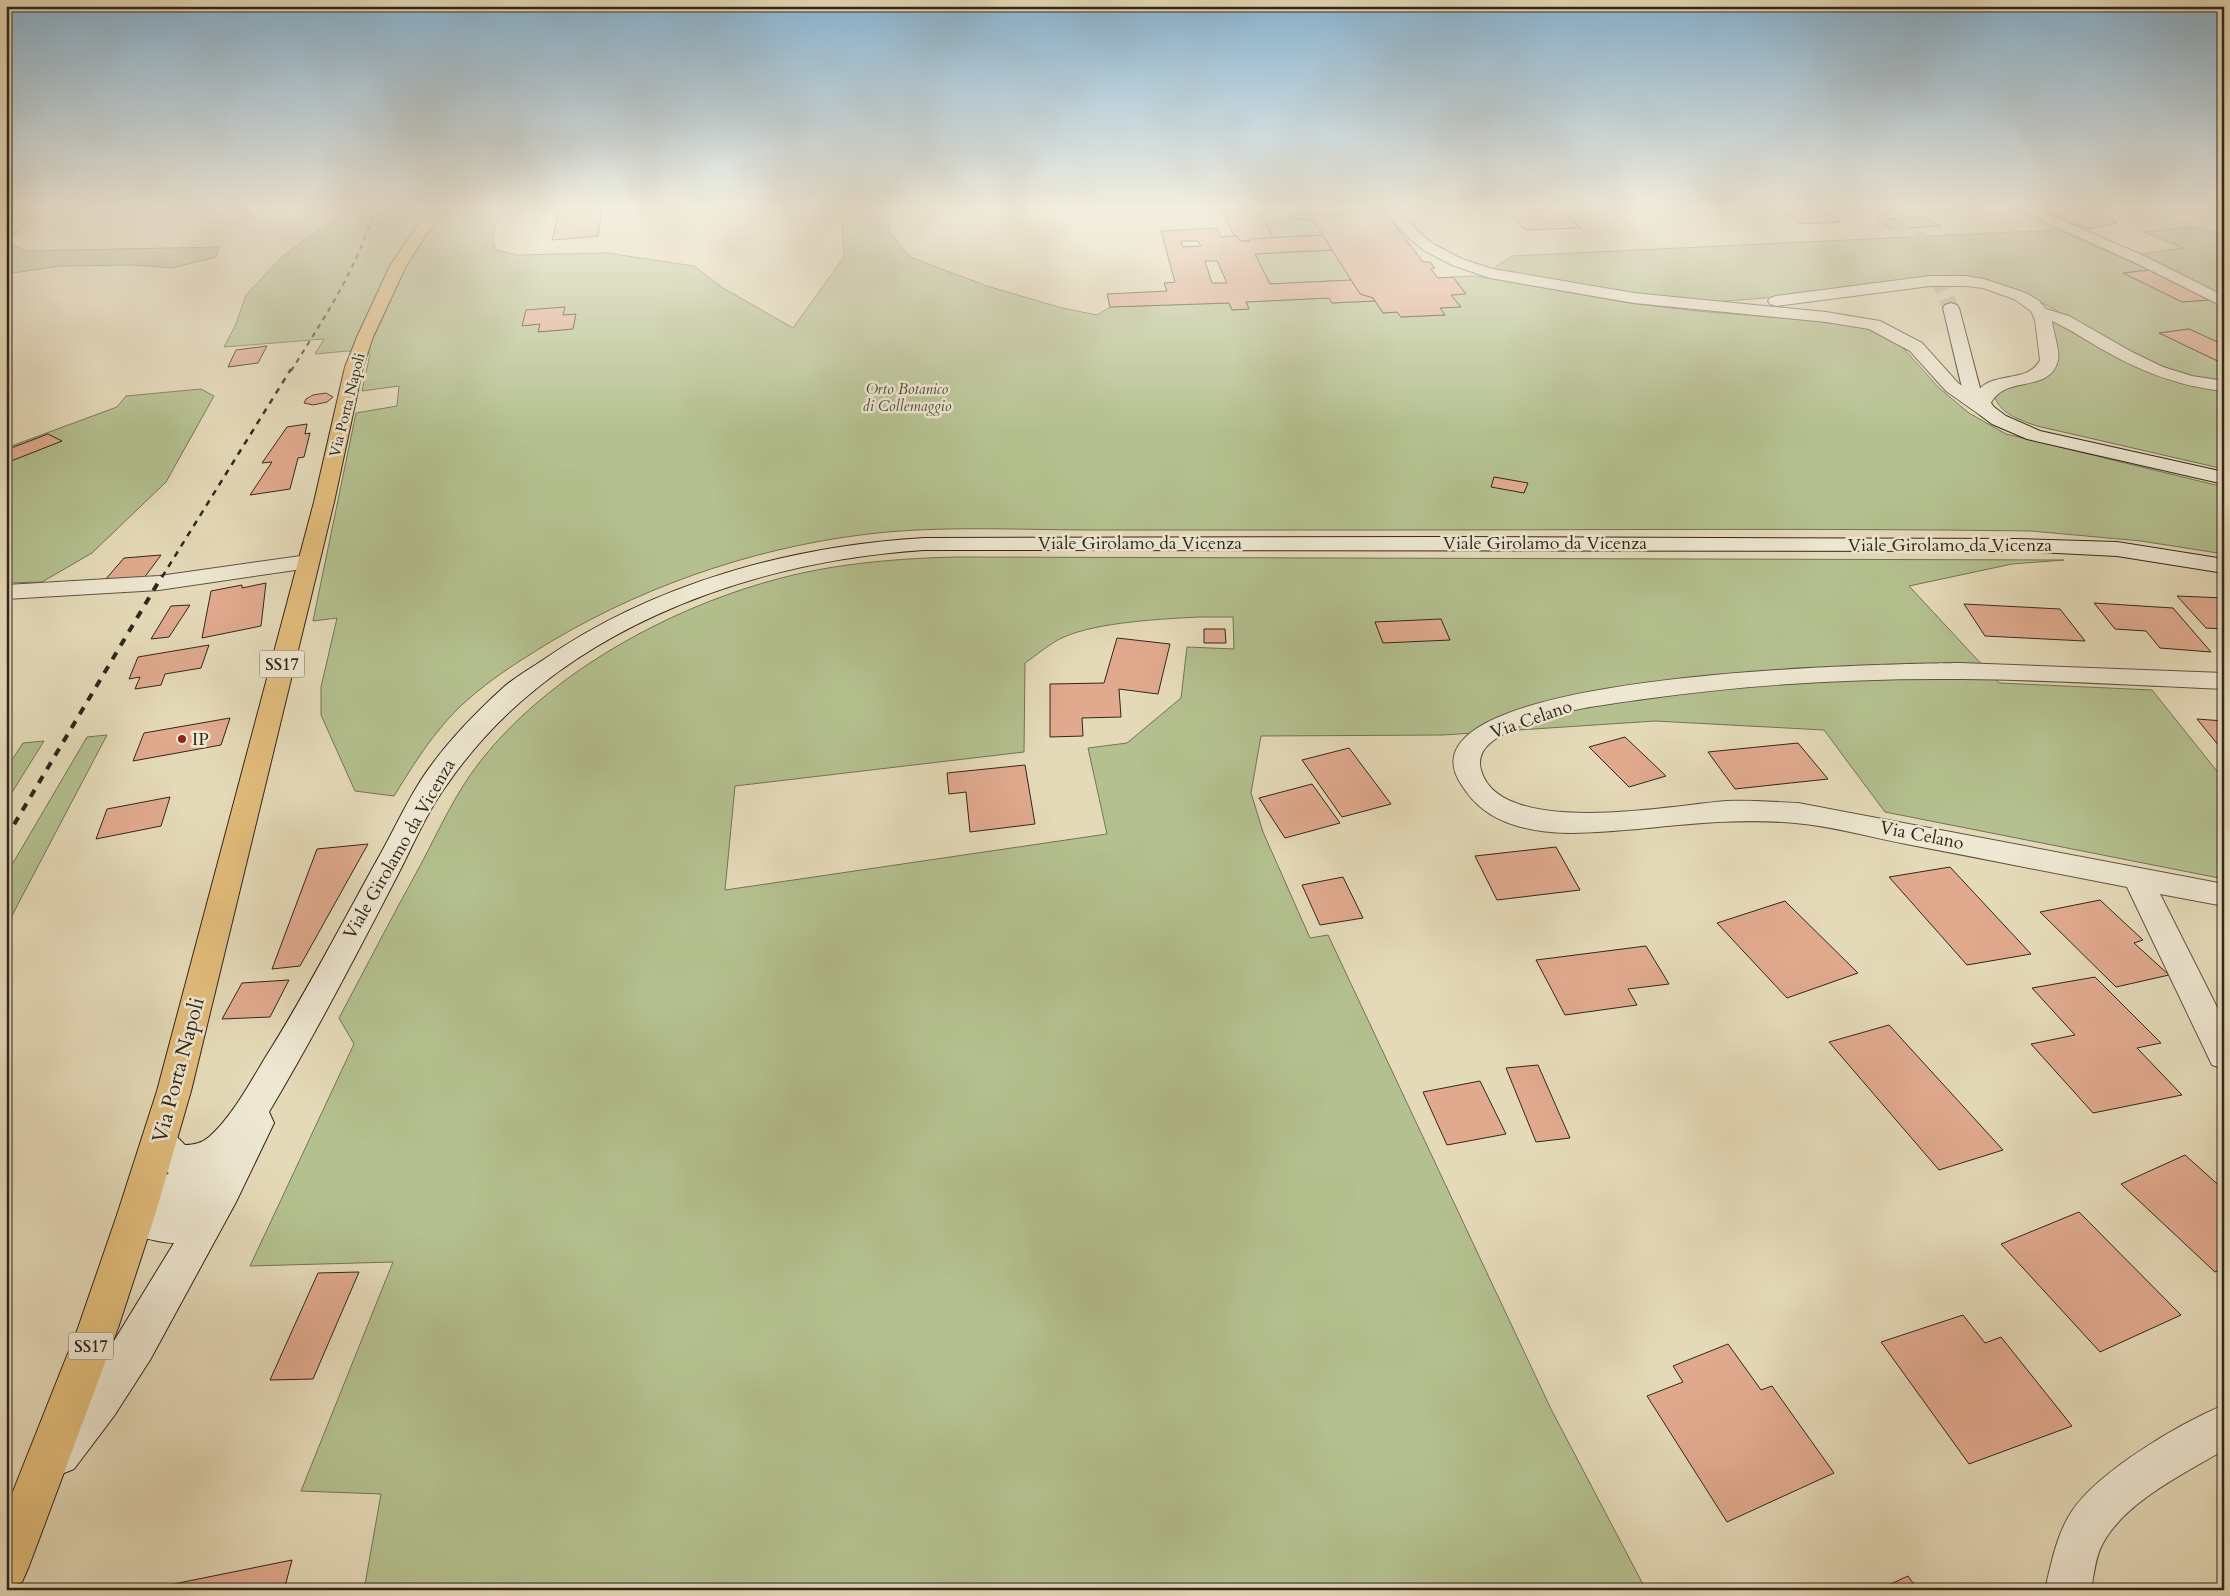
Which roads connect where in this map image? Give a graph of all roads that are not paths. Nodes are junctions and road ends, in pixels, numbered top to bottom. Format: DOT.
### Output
graph roads {
  1 [pos="391,281"];
  2 [pos="1532,281"];
  3 [pos="1920,281"];
  4 [pos="1970,281"];
  5 [pos="2183,281"];
  6 [pos="1814,296"];
  7 [pos="2224,302"];
  8 [pos="1704,306"];
  9 [pos="1951,308"];
  10 [pos="2041,313"];
  11 [pos="1814,315"];
  12 [pos="2224,386"];
  13 [pos="1984,407"];
  14 [pos="2224,478"];
  15 [pos="308,562"];
  16 [pos="2224,566"];
  17 [pos="6,592"];
  18 [pos="2224,681"];
  19 [pos="2136,877"];
  20 [pos="2224,895"];
  21 [pos="288,1051"];
  22 [pos="2224,1055"];
  23 [pos="160,1138"];
  24 [pos="224,1146"];
  25 [pos="221,1192"];
  26 [pos="136,1215"];
  27 [pos="2224,1426"];
  28 [pos="42,1475"];
  29 [pos="6,1566"];
  30 [pos="2068,1590"];
  1 -- 15 [label="main road, Via Porta Napoli / SS17"];
  2 -- 8 [label="street"];
  3 -- 6 [label="street"];
  4 -- 10 [label="street"];
  5 -- 7 [label="street"];
  6 -- 8 [label="street"];
  6 -- 11 [label="street"];
  8 -- 11 [label="street"];
  9 -- 13 [label="street"];
  10 -- 12 [label="street"];
  10 -- 13 [label="street"];
  11 -- 13 [label="street"];
  13 -- 14 [label="street"];
  15 -- 17 [label="street"];
  15 -- 23 [label="main road, Via Porta Napoli / SS17"];
  16 -- 21 [label="street, Viale Girolamo da Vicenza"];
  18 -- 19 [label="street, Via Celano"];
  19 -- 20 [label="street, Via Celano"];
  19 -- 22 [label="street"];
  21 -- 24 [label="street, Viale Girolamo da Vicenza"];
  21 -- 25 [label="street, Viale Girolamo da Vicenza"];
  23 -- 24 [label="street, Viale Girolamo da Vicenza"];
  23 -- 26 [label="main road, Via Porta Napoli / SS17"];
  24 -- 26 [label="street, Viale Girolamo da Vicenza"];
  25 -- 26 [label="street, Viale Girolamo da Vicenza"];
  25 -- 28 [label="street, Viale Girolamo da Vicenza"];
  26 -- 28 [label="main road, Via Porta Napoli / SS17"];
  27 -- 30 [label="street"];
  28 -- 29 [label="main road, Via Porta Napoli / SS17"];
}
